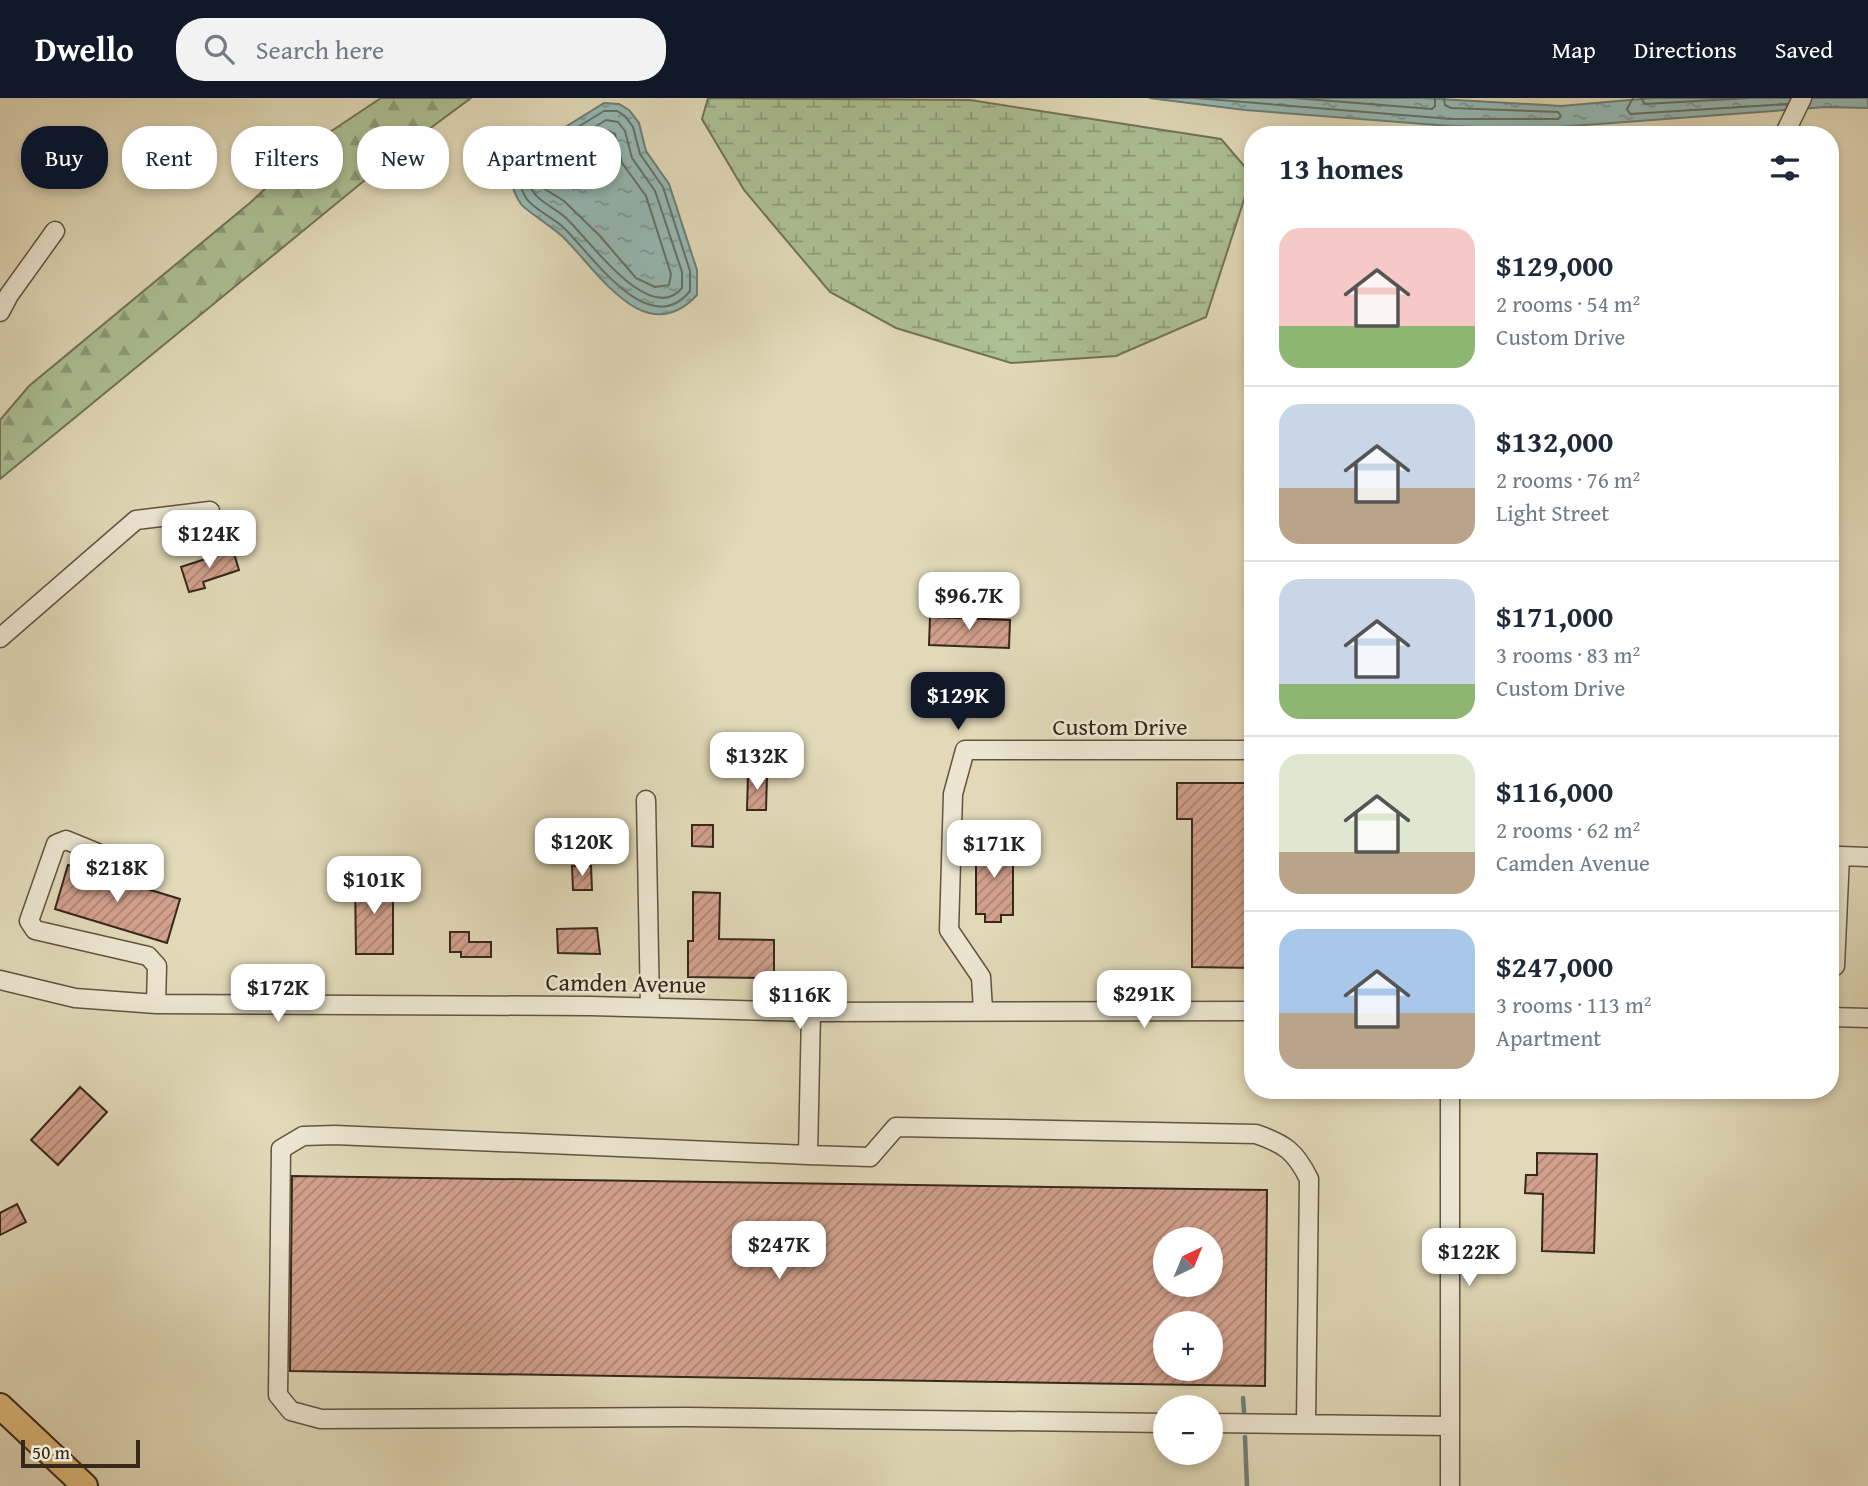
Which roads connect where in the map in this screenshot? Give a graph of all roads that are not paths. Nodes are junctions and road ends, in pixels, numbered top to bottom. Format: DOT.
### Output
graph roads {
  1 [pos="1802,98"];
  2 [pos="1788,126"];
  3 [pos="55,231"];
  4 [pos="0,312"];
  5 [pos="210,511"];
  6 [pos="0,638"];
  7 [pos="1244,750"];
  8 [pos="646,800"];
  9 [pos="1868,857"];
  10 [pos="127,865"];
  11 [pos="1839,878"];
  12 [pos="0,980"];
  13 [pos="156,1004"];
  14 [pos="650,1006"];
  15 [pos="982,1010"];
  16 [pos="1244,1011"];
  17 [pos="811,1012"];
  18 [pos="1839,1017"];
  19 [pos="1868,1018"];
  20 [pos="1450,1099"];
  21 [pos="808,1155"];
  22 [pos="0,1406"];
  23 [pos="1153,1423"];
  24 [pos="1223,1423"];
  25 [pos="1306,1424"];
  26 [pos="1450,1426"];
  27 [pos="85,1486"];
  28 [pos="1450,1486"];
  1 -- 2 [label="street"];
  3 -- 4 [label="street"];
  5 -- 6 [label="street"];
  7 -- 15 [label="street, Custom Drive"];
  8 -- 14 [label="street"];
  9 -- 11 [label="street"];
  10 -- 13 [label="street"];
  12 -- 13 [label="street, Camden Avenue"];
  13 -- 14 [label="street, Camden Avenue"];
  14 -- 17 [label="street, Camden Avenue"];
  15 -- 16 [label="street, Camden Avenue"];
  15 -- 17 [label="street, Camden Avenue"];
  17 -- 21 [label="street"];
  18 -- 19 [label="street"];
  20 -- 26 [label="street"];
  21 -- 23 [label="street"];
  21 -- 25 [label="street"];
  22 -- 27 [label="highway"];
  24 -- 25 [label="street"];
  25 -- 26 [label="street"];
  26 -- 28 [label="street"];
}
